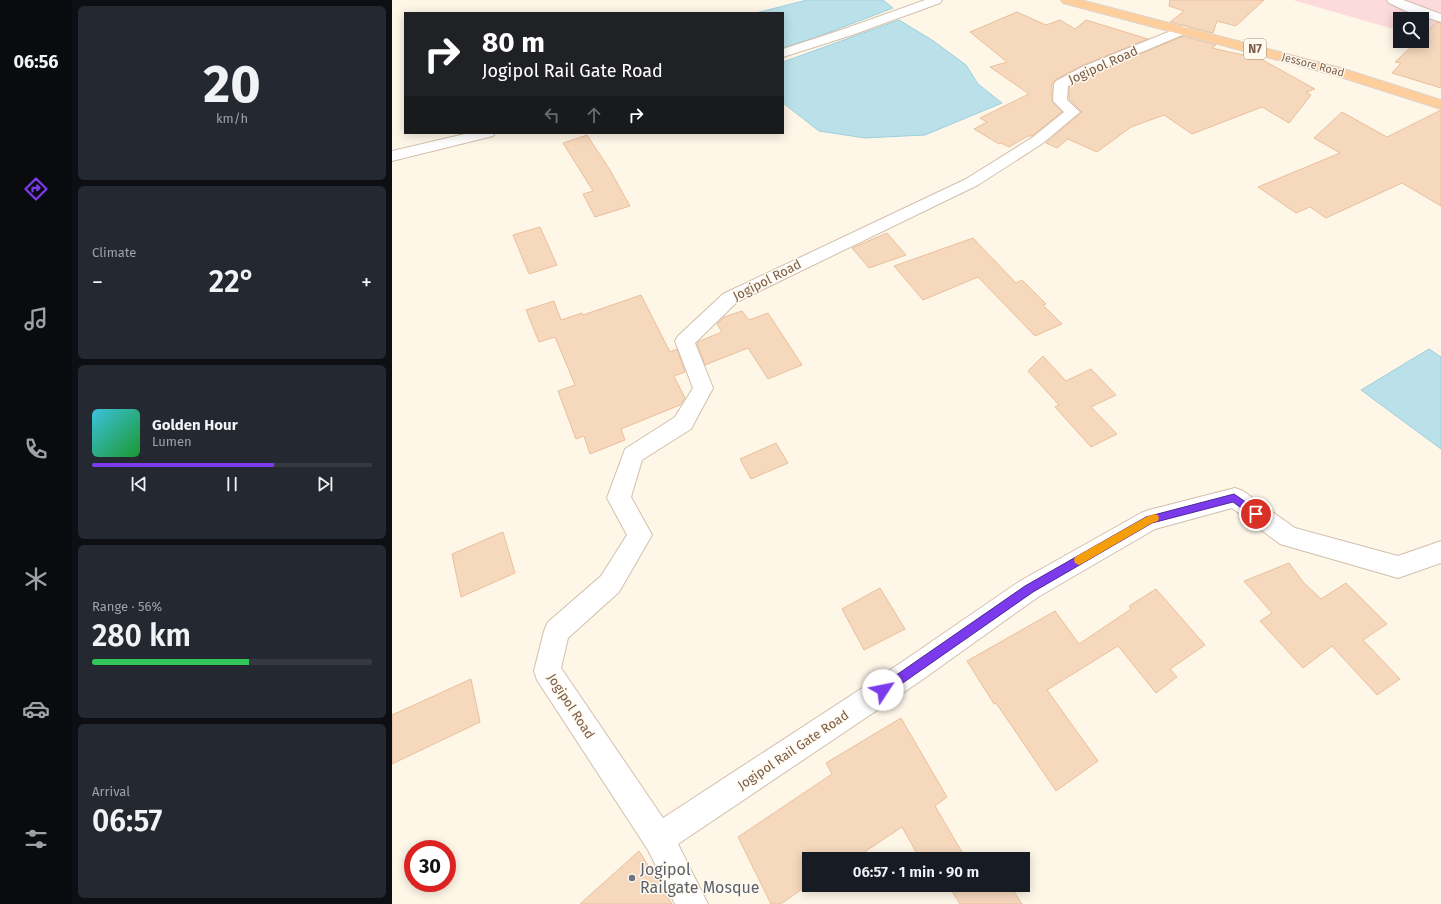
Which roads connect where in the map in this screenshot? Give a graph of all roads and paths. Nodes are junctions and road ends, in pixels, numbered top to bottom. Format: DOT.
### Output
graph roads {
  1 [pos="936,0"];
  2 [pos="1067,0"];
  3 [pos="1393,0"];
  4 [pos="1441,18"];
  5 [pos="1183,30"];
  6 [pos="784,53"];
  7 [pos="1441,105"];
  8 [pos="484,134"];
  9 [pos="392,156"];
  10 [pos="1441,552"];
  11 [pos="659,839"];
  12 [pos="692,904"];
  1 -- 6 [label="street"];
  2 -- 5 [label="highway, Jessore Road / N7"];
  3 -- 4 [label="street"];
  5 -- 7 [label="highway, Jessore Road / N7"];
  5 -- 11 [label="street, Jogipol Road"];
  8 -- 9 [label="street"];
  10 -- 11 [label="street, Jogipol Rail Gate Road"];
  11 -- 12 [label="street"];
}
